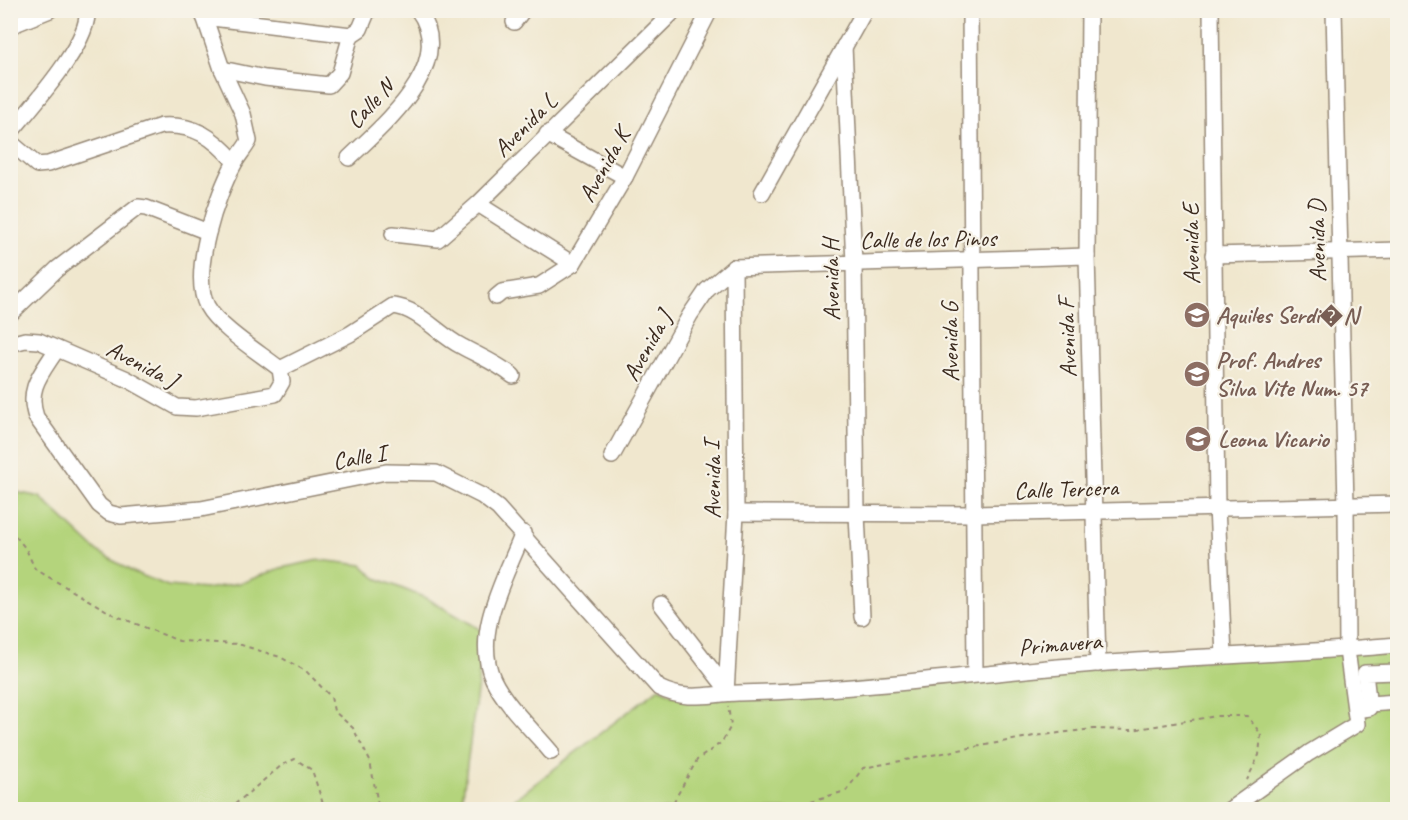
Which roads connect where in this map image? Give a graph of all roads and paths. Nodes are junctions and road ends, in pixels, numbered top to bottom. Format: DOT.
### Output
graph roads {
  1 [pos="50,10"];
  2 [pos="87,10"];
  3 [pos="368,10"];
  4 [pos="418,10"];
  5 [pos="675,10"];
  6 [pos="710,10"];
  7 [pos="865,10"];
  8 [pos="970,10"];
  9 [pos="1089,10"];
  10 [pos="1211,10"];
  11 [pos="1334,10"];
  12 [pos="203,14"];
  13 [pos="10,26"];
  14 [pos="351,35"];
  15 [pos="844,46"];
  16 [pos="222,69"];
  17 [pos="10,134"];
  18 [pos="547,134"];
  19 [pos="10,142"];
  20 [pos="349,158"];
  21 [pos="235,162"];
  22 [pos="625,177"];
  23 [pos="762,193"];
  24 [pos="478,204"];
  25 [pos="208,232"];
  26 [pos="393,234"];
  27 [pos="1398,250"];
  28 [pos="1340,251"];
  29 [pos="1214,255"];
  30 [pos="1087,256"];
  31 [pos="972,262"];
  32 [pos="854,263"];
  33 [pos="573,264"];
  34 [pos="734,267"];
  35 [pos="496,297"];
  36 [pos="10,314"];
  37 [pos="10,344"];
  38 [pos="57,349"];
  39 [pos="280,369"];
  40 [pos="513,376"];
  41 [pos="612,456"];
  42 [pos="1398,504"];
  43 [pos="1346,505"];
  44 [pos="1217,507"];
  45 [pos="1094,510"];
  46 [pos="736,513"];
  47 [pos="857,514"];
  48 [pos="974,514"];
  49 [pos="10,529"];
  50 [pos="523,533"];
  51 [pos="660,604"];
  52 [pos="862,617"];
  53 [pos="1398,645"];
  54 [pos="1347,650"];
  55 [pos="1224,656"];
  56 [pos="1098,664"];
  57 [pos="1398,672"];
  58 [pos="975,674"];
  59 [pos="726,691"];
  60 [pos="1398,702"];
  61 [pos="1362,707"];
  62 [pos="551,752"];
  63 [pos="1233,806"];
  64 [pos="228,810"];
  65 [pos="326,810"];
  66 [pos="379,810"];
  67 [pos="669,810"];
  68 [pos="796,810"];
  1 -- 13 [label="street"];
  2 -- 17 [label="street"];
  3 -- 14 [label="street"];
  4 -- 20 [label="street, Calle N"];
  5 -- 18 [label="street, Avenida L"];
  6 -- 22 [label="street, Avenida K"];
  7 -- 15 [label="street"];
  8 -- 31 [label="street, Avenida G"];
  9 -- 30 [label="street, Avenida F"];
  10 -- 29 [label="street, Avenida E"];
  11 -- 28 [label="street, Avenida D"];
  12 -- 14 [label="street"];
  12 -- 16 [label="street"];
  14 -- 16 [label="street"];
  15 -- 23 [label="street"];
  15 -- 32 [label="street, Avenida H"];
  16 -- 21 [label="street"];
  18 -- 22 [label="street"];
  18 -- 24 [label="street, Avenida L"];
  19 -- 21 [label="street"];
  21 -- 25 [label="street"];
  22 -- 33 [label="street, Avenida K"];
  24 -- 26 [label="street, Avenida L"];
  24 -- 33 [label="street"];
  25 -- 36 [label="street"];
  25 -- 39 [label="street"];
  27 -- 28 [label="street"];
  28 -- 29 [label="street"];
  28 -- 43 [label="street, Avenida D"];
  29 -- 44 [label="street, Avenida E"];
  30 -- 31 [label="street, Calle de los Pinos"];
  30 -- 45 [label="street, Avenida F"];
  31 -- 32 [label="street, Calle de los Pinos"];
  31 -- 48 [label="street, Avenida G"];
  32 -- 34 [label="street, Calle de los Pinos"];
  32 -- 47 [label="street, Avenida H"];
  33 -- 35 [label="street, Avenida K"];
  34 -- 41 [label="street, Avenida J"];
  34 -- 46 [label="street, Avenida I"];
  37 -- 38 [label="street, Avenida J"];
  38 -- 39 [label="street, Avenida J"];
  38 -- 50 [label="street, Calle I"];
  39 -- 40 [label="street"];
  42 -- 43 [label="street, Calle Tercera"];
  43 -- 44 [label="street, Calle Tercera"];
  43 -- 54 [label="street, Avenida D"];
  44 -- 45 [label="street, Calle Tercera"];
  44 -- 55 [label="street, Avenida E"];
  45 -- 48 [label="street, Calle Tercera"];
  45 -- 56 [label="street, Avenida F"];
  46 -- 47 [label="street, Calle Tercera"];
  46 -- 59 [label="street, Avenida I"];
  47 -- 48 [label="street, Calle Tercera"];
  47 -- 52 [label="street, Avenida H"];
  48 -- 58 [label="street, Avenida G"];
  49 -- 66 [label="path"];
  50 -- 59 [label="street, Calle I"];
  50 -- 62 [label="street"];
  51 -- 59 [label="street"];
  53 -- 54 [label="street, Primavera"];
  54 -- 55 [label="street, Primavera"];
  54 -- 61 [label="street, Avenida D"];
  55 -- 56 [label="street, Primavera"];
  56 -- 58 [label="street, Primavera"];
  57 -- 61 [label="street"];
  58 -- 59 [label="street, Primavera"];
  59 -- 67 [label="path"];
  60 -- 61 [label="street"];
  61 -- 63 [label="street"];
  63 -- 68 [label="path"];
  64 -- 65 [label="path"];
}
